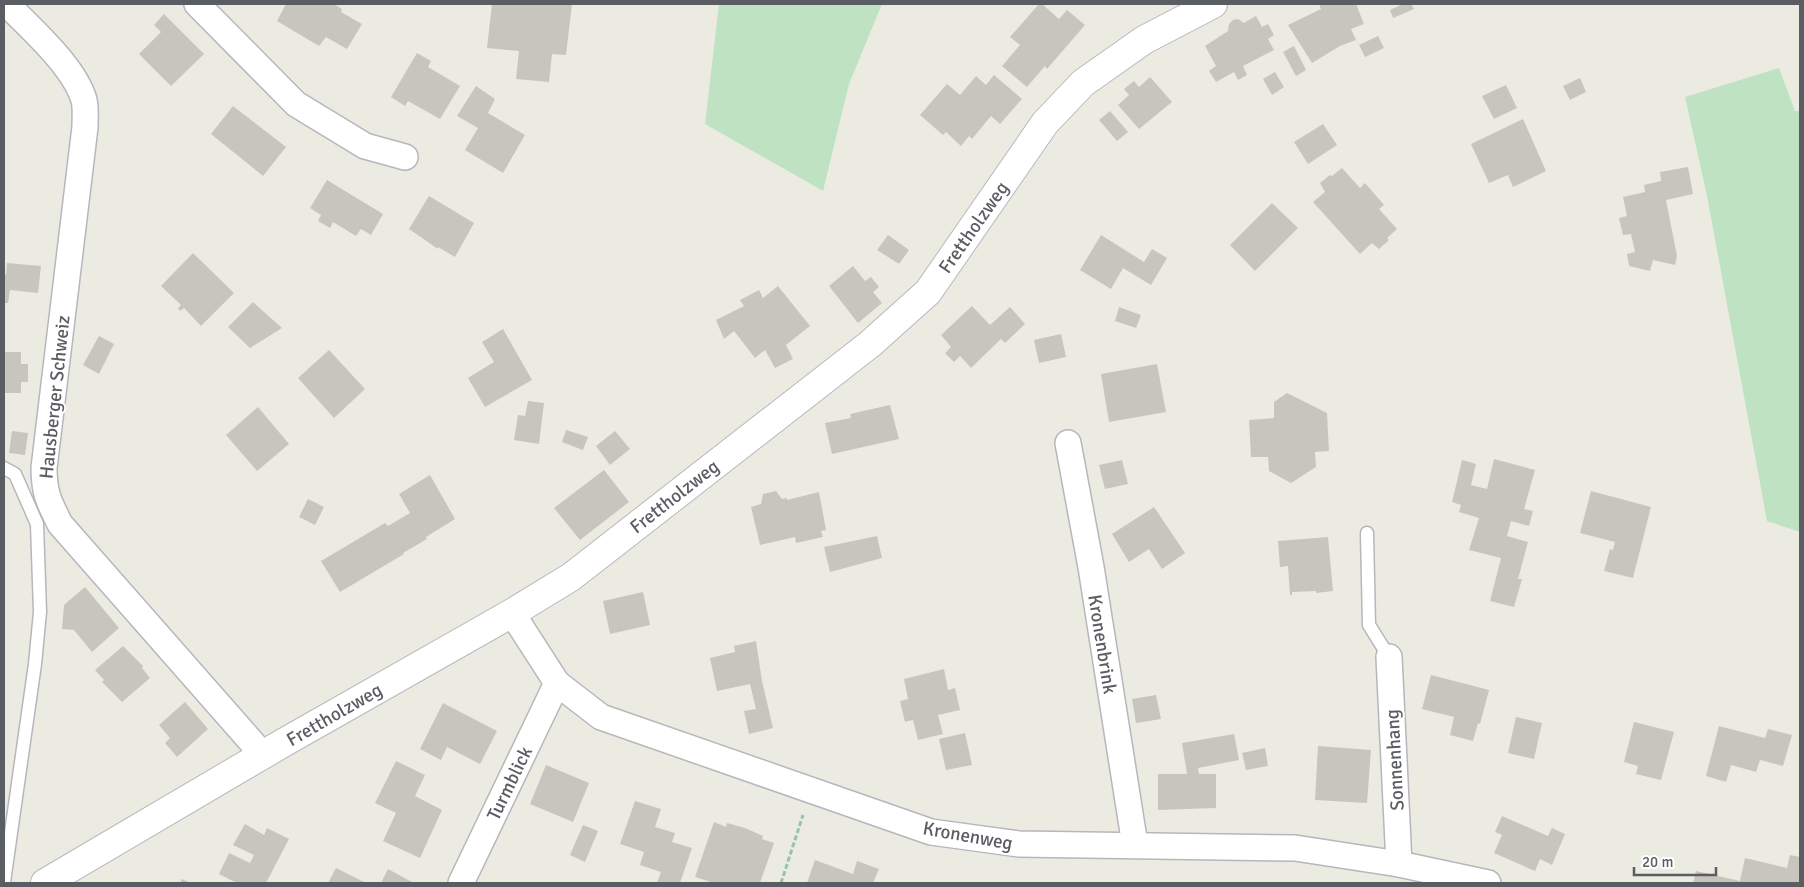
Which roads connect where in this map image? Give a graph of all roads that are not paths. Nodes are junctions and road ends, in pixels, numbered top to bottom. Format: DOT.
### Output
graph roads {
  1 [pos="197,4"];
  2 [pos="1213,4"];
  3 [pos="17,7"];
  4 [pos="405,157"];
  5 [pos="1068,443"];
  6 [pos="4,468"];
  7 [pos="1367,533"];
  8 [pos="512,613"];
  9 [pos="1389,657"];
  10 [pos="557,683"];
  11 [pos="263,755"];
  12 [pos="1135,845"];
  13 [pos="1398,864"];
  14 [pos="4,882"];
  15 [pos="45,883"];
  16 [pos="461,883"];
  17 [pos="1488,883"];
  1 -- 4 [label="street"];
  2 -- 8 [label="street, Frettholzweg"];
  3 -- 11 [label="street, Hausberger Schweiz"];
  5 -- 12 [label="street, Kronenbrink"];
  6 -- 14 [label="lane"];
  7 -- 9 [label="lane"];
  8 -- 10 [label="street, Kronenweg"];
  8 -- 11 [label="street, Frettholzweg"];
  9 -- 13 [label="street, Sonnenhang"];
  10 -- 12 [label="street, Kronenweg"];
  10 -- 16 [label="street, Turmblick"];
  11 -- 15 [label="street, Frettholzweg"];
  12 -- 13 [label="street, Kronenweg"];
  13 -- 17 [label="street, Kronenweg"];
}
